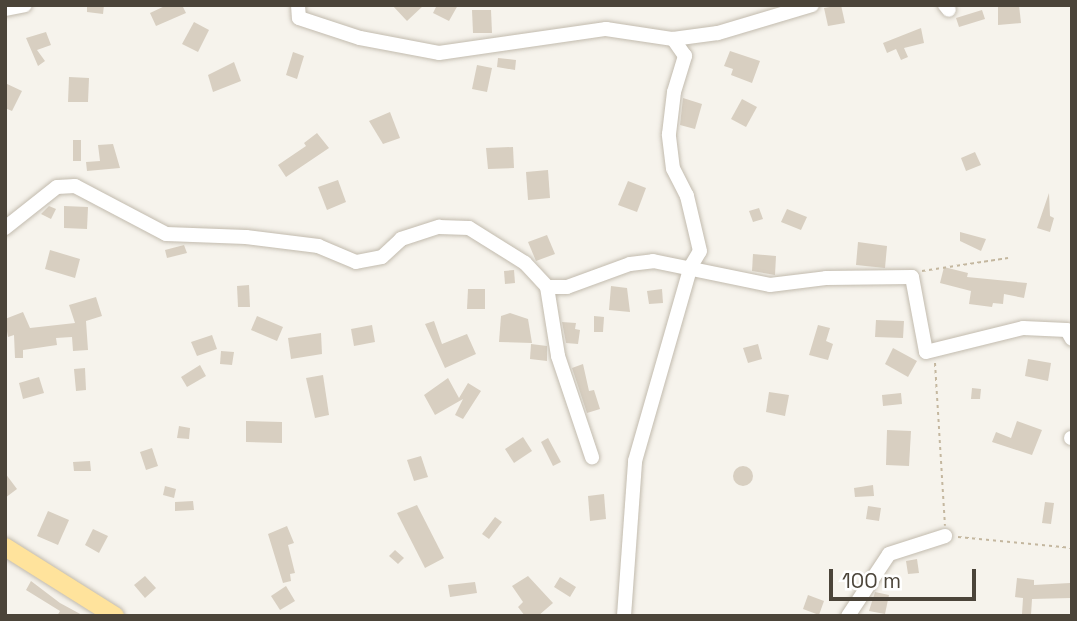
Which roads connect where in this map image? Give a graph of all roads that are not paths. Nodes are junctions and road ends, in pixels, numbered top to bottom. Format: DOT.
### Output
graph roads {
  1 [pos="25,5"];
  2 [pos="298,5"];
  3 [pos="812,5"];
  4 [pos="5,9"];
  5 [pos="673,39"];
  6 [pos="5,228"];
  7 [pos="691,266"];
  8 [pos="547,286"];
  9 [pos="1072,339"];
  10 [pos="592,457"];
  11 [pos="945,536"];
  12 [pos="5,547"];
  13 [pos="115,616"];
  14 [pos="624,616"];
  15 [pos="848,616"];
  1 -- 4 [label="street"];
  2 -- 5 [label="street"];
  3 -- 5 [label="street"];
  5 -- 7 [label="street"];
  6 -- 8 [label="street"];
  7 -- 8 [label="street"];
  7 -- 9 [label="street"];
  7 -- 14 [label="street"];
  8 -- 10 [label="street"];
  11 -- 15 [label="street"];
  12 -- 13 [label="main road"];
}
